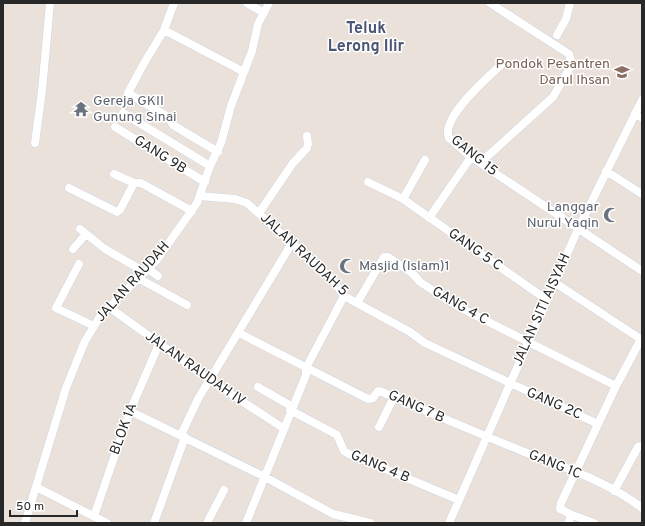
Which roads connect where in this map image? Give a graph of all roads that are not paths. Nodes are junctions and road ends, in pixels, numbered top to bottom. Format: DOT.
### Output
graph roads {
  1 [pos="50,3"];
  2 [pos="174,3"];
  3 [pos="247,3"];
  4 [pos="269,3"];
  5 [pos="490,3"];
  6 [pos="570,3"];
  7 [pos="264,13"];
  8 [pos="164,30"];
  9 [pos="557,35"];
  10 [pos="502,64"];
  11 [pos="244,72"];
  12 [pos="642,100"];
  13 [pos="123,113"];
  14 [pos="639,115"];
  15 [pos="115,127"];
  16 [pos="307,136"];
  17 [pos="35,143"];
  18 [pos="218,152"];
  19 [pos="470,157"];
  20 [pos="425,160"];
  21 [pos="480,163"];
  22 [pos="210,166"];
  23 [pos="606,171"];
  24 [pos="114,174"];
  25 [pos="134,182"];
  26 [pos="205,182"];
  27 [pos="368,182"];
  28 [pos="69,188"];
  29 [pos="642,194"];
  30 [pos="200,196"];
  31 [pos="403,200"];
  32 [pos="192,211"];
  33 [pos="260,213"];
  34 [pos="429,218"];
  35 [pos="578,229"];
  36 [pos="292,243"];
  37 [pos="73,249"];
  38 [pos="79,264"];
  39 [pos="146,270"];
  40 [pos="642,270"];
  41 [pos="158,276"];
  42 [pos="138,278"];
  43 [pos="554,282"];
  44 [pos="344,296"];
  45 [pos="547,300"];
  46 [pos="357,303"];
  47 [pos="187,305"];
  48 [pos="109,307"];
  49 [pos="94,326"];
  50 [pos="239,333"];
  51 [pos="642,340"];
  52 [pos="528,342"];
  53 [pos="159,344"];
  54 [pos="306,368"];
  55 [pos="211,381"];
  56 [pos="510,384"];
  57 [pos="616,386"];
  58 [pos="258,387"];
  59 [pos="394,397"];
  60 [pos="291,408"];
  61 [pos="130,411"];
  62 [pos="598,424"];
  63 [pos="379,427"];
  64 [pos="283,428"];
  65 [pos="183,436"];
  66 [pos="486,437"];
  67 [pos="642,446"];
  68 [pos="576,472"];
  69 [pos="265,477"];
  70 [pos="36,487"];
  71 [pos="224,490"];
  72 [pos="614,491"];
  73 [pos="459,500"];
  74 [pos="642,508"];
  75 [pos="572,515"];
  76 [pos="94,516"];
  77 [pos="25,523"];
  78 [pos="107,523"];
  79 [pos="154,523"];
  80 [pos="207,523"];
  81 [pos="246,523"];
  82 [pos="370,523"];
  83 [pos="450,523"];
  84 [pos="568,523"];
  85 [pos="594,523"];
  1 -- 17 [label="street"];
  2 -- 8 [label="street"];
  3 -- 7 [label="street"];
  4 -- 7 [label="street, JALAN RAUDAH"];
  5 -- 21 [label="street"];
  6 -- 9 [label="street"];
  7 -- 11 [label="street, JALAN RAUDAH"];
  8 -- 11 [label="street"];
  8 -- 18 [label="street"];
  10 -- 19 [label="street, GANG 15"];
  11 -- 18 [label="street, JALAN RAUDAH"];
  12 -- 14 [label="street, JALAN SITI AISYAH"];
  13 -- 22 [label="street"];
  14 -- 23 [label="street, JALAN SITI AISYAH"];
  15 -- 26 [label="street, GANG 9B"];
  16 -- 33 [label="street"];
  18 -- 22 [label="street, JALAN RAUDAH"];
  19 -- 21 [label="street, GANG 15"];
  19 -- 34 [label="street"];
  20 -- 31 [label="street"];
  21 -- 35 [label="street, GANG 15"];
  22 -- 26 [label="street, JALAN RAUDAH"];
  23 -- 29 [label="street"];
  23 -- 35 [label="street, JALAN SITI AISYAH"];
  24 -- 25 [label="street"];
  25 -- 28 [label="street"];
  25 -- 32 [label="street"];
  26 -- 30 [label="street, JALAN RAUDAH"];
  27 -- 31 [label="street, GANG 5 C"];
  30 -- 32 [label="street, JALAN RAUDAH"];
  30 -- 33 [label="street, JALAN RAUDAH 5"];
  31 -- 34 [label="street, GANG 5 C"];
  32 -- 39 [label="street, JALAN RAUDAH"];
  33 -- 36 [label="street, JALAN RAUDAH 5"];
  34 -- 45 [label="street, GANG 5 C"];
  35 -- 40 [label="street, GANG 15"];
  35 -- 43 [label="street, JALAN SITI AISYAH"];
  36 -- 44 [label="street, JALAN RAUDAH 5"];
  36 -- 50 [label="street"];
  37 -- 39 [label="street"];
  38 -- 49 [label="street"];
  39 -- 41 [label="street"];
  39 -- 42 [label="street, JALAN RAUDAH"];
  42 -- 47 [label="street"];
  42 -- 48 [label="street, JALAN RAUDAH"];
  43 -- 45 [label="street, JALAN SITI AISYAH"];
  43 -- 51 [label="street"];
  44 -- 46 [label="street, JALAN RAUDAH 5"];
  44 -- 54 [label="street"];
  45 -- 52 [label="street, JALAN SITI AISYAH"];
  46 -- 52 [label="street, GANG 4 C"];
  46 -- 56 [label="street, JALAN RAUDAH 5"];
  48 -- 49 [label="street, JALAN RAUDAH"];
  48 -- 53 [label="street, JALAN RAUDAH IV"];
  49 -- 70 [label="street, JALAN RAUDAH"];
  50 -- 54 [label="street"];
  50 -- 55 [label="street"];
  51 -- 57 [label="street"];
  52 -- 56 [label="street, JALAN SITI AISYAH"];
  52 -- 57 [label="street, GANG 4 C"];
  53 -- 55 [label="street, JALAN RAUDAH IV"];
  53 -- 61 [label="street, BLOK 1A"];
  54 -- 59 [label="street, GANG 7 B"];
  54 -- 60 [label="street"];
  55 -- 64 [label="street, JALAN RAUDAH IV"];
  55 -- 65 [label="street"];
  56 -- 62 [label="street, GANG 2C"];
  56 -- 66 [label="street, JALAN SITI AISYAH"];
  57 -- 62 [label="street"];
  58 -- 60 [label="street, GANG 4 B"];
  59 -- 63 [label="street"];
  59 -- 66 [label="street, GANG 7 B"];
  60 -- 64 [label="street"];
  60 -- 73 [label="street, GANG 4 B"];
  61 -- 65 [label="street"];
  61 -- 76 [label="street, BLOK 1A"];
  62 -- 68 [label="street"];
  64 -- 69 [label="street"];
  65 -- 69 [label="street"];
  65 -- 79 [label="street"];
  66 -- 68 [label="street, GANG 1C"];
  66 -- 73 [label="street, JALAN SITI AISYAH"];
  67 -- 72 [label="street"];
  68 -- 72 [label="street, GANG 1C"];
  68 -- 75 [label="street"];
  69 -- 81 [label="street"];
  69 -- 82 [label="street"];
  70 -- 76 [label="street"];
  70 -- 77 [label="street, JALAN RAUDAH"];
  71 -- 80 [label="street"];
  72 -- 74 [label="street, GANG 1C"];
  73 -- 83 [label="street, JALAN SITI AISYAH"];
  75 -- 84 [label="street"];
  75 -- 85 [label="street"];
  76 -- 78 [label="street"];
}
